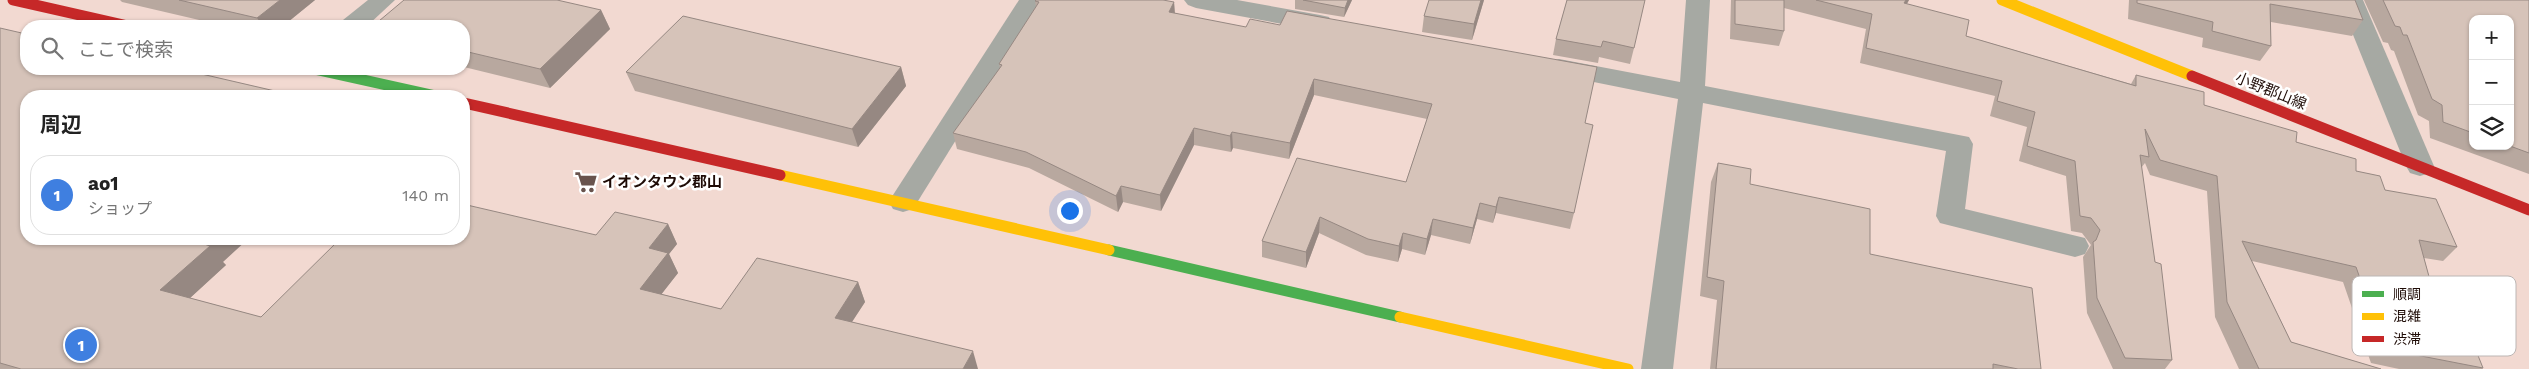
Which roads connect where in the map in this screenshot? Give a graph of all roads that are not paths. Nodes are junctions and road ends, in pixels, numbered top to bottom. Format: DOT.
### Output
graph roads {
  1 [pos="13,0"];
  2 [pos="383,0"];
  3 [pos="1031,0"];
  4 [pos="1196,0"];
  5 [pos="1698,0"];
  6 [pos="2002,0"];
  7 [pos="2350,0"];
  8 [pos="101,20"];
  9 [pos="359,20"];
  10 [pos="1342,27"];
  11 [pos="1536,63"];
  12 [pos="341,75"];
  13 [pos="409,90"];
  14 [pos="1692,91"];
  15 [pos="470,104"];
  16 [pos="2420,166"];
  17 [pos="903,202"];
  18 [pos="2529,210"];
  19 [pos="2075,246"];
  20 [pos="1628,369"];
  21 [pos="1657,369"];
  1 -- 8 [label="street"];
  2 -- 9 [label="street"];
  3 -- 17 [label="street"];
  4 -- 10 [label="street"];
  5 -- 14 [label="street"];
  6 -- 16 [label="street, 小野郡山線"];
  7 -- 16 [label="street"];
  11 -- 14 [label="street"];
  12 -- 13 [label="street"];
  14 -- 19 [label="street"];
  14 -- 21 [label="street"];
  15 -- 17 [label="street"];
  16 -- 18 [label="street, 小野郡山線"];
  17 -- 20 [label="street"];
}
